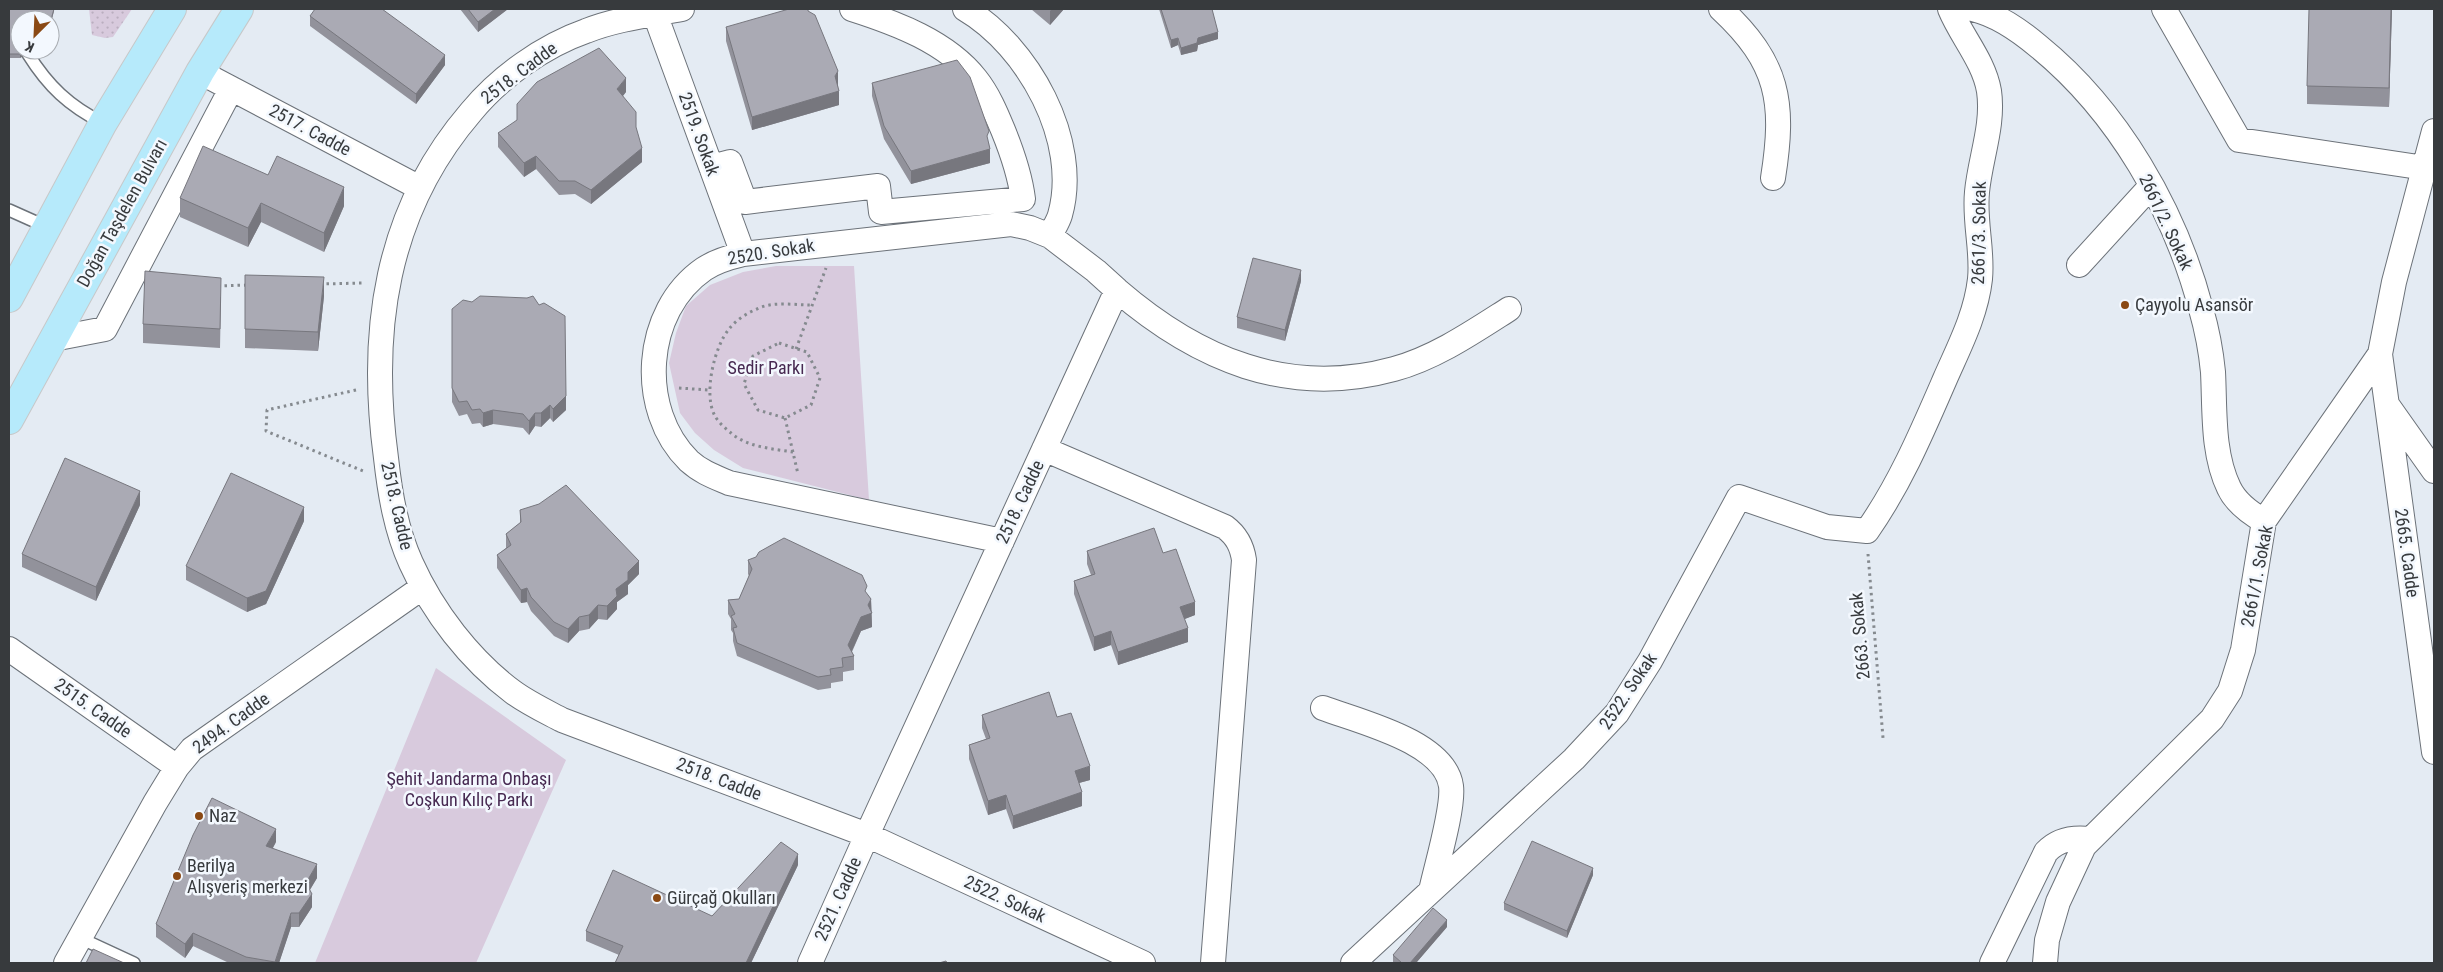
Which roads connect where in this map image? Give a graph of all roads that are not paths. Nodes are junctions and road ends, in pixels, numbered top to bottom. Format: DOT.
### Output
graph roads {
  1 [pos="172,9"];
  2 [pos="239,9"];
  3 [pos="682,9"];
  4 [pos="852,9"];
  5 [pos="965,9"];
  6 [pos="1721,9"];
  7 [pos="1950,9"];
  8 [pos="1973,9"];
  9 [pos="2164,9"];
  10 [pos="655,14"];
  11 [pos="32,60"];
  12 [pos="200,72"];
  13 [pos="231,89"];
  14 [pos="103,123"];
  15 [pos="2434,131"];
  16 [pos="711,167"];
  17 [pos="2425,168"];
  18 [pos="1773,178"];
  19 [pos="2151,186"];
  20 [pos="420,188"];
  21 [pos="9,210"];
  22 [pos="47,226"];
  23 [pos="1050,236"];
  24 [pos="743,254"];
  25 [pos="2080,265"];
  26 [pos="1117,290"];
  27 [pos="9,298"];
  28 [pos="1509,309"];
  29 [pos="53,339"];
  30 [pos="2380,354"];
  31 [pos="2386,402"];
  32 [pos="9,420"];
  33 [pos="1044,449"];
  34 [pos="2434,470"];
  35 [pos="2264,521"];
  36 [pos="1867,531"];
  37 [pos="1002,541"];
  38 [pos="423,587"];
  39 [pos="9,649"];
  40 [pos="1324,708"];
  41 [pos="2434,752"];
  42 [pos="177,767"];
  43 [pos="867,835"];
  44 [pos="2090,838"];
  45 [pos="1431,891"];
  46 [pos="80,938"];
  47 [pos="66,963"];
  48 [pos="134,963"];
  49 [pos="810,963"];
  50 [pos="1143,963"];
  51 [pos="1213,963"];
  52 [pos="1353,963"];
  53 [pos="1992,963"];
  54 [pos="2045,963"];
  1 -- 14 [label="main road"];
  2 -- 12 [label="main road, Doğan Taşdelen Bulvarı"];
  3 -- 10 [label="street, 2518. Cadde"];
  4 -- 16 [label="street"];
  5 -- 23 [label="street"];
  6 -- 18 [label="street"];
  7 -- 36 [label="street, 2661/3. Sokak"];
  8 -- 19 [label="street, 2661/2. Sokak"];
  9 -- 17 [label="street"];
  10 -- 16 [label="street, 2519. Sokak"];
  10 -- 20 [label="street, 2518. Cadde"];
  11 -- 14 [label="lane"];
  12 -- 13 [label="street, 2517. Cadde"];
  12 -- 29 [label="main road, Doğan Taşdelen Bulvarı"];
  13 -- 20 [label="street, 2517. Cadde"];
  13 -- 29 [label="street"];
  14 -- 22 [label="main road"];
  15 -- 17 [label="street, 2661/1. Sokak"];
  16 -- 24 [label="street, 2519. Sokak"];
  17 -- 30 [label="street, 2661/1. Sokak"];
  19 -- 25 [label="street"];
  19 -- 35 [label="street, 2661/2. Sokak"];
  20 -- 38 [label="street, 2518. Cadde"];
  21 -- 22 [label="lane"];
  22 -- 27 [label="main road"];
  23 -- 24 [label="street, 2520. Sokak"];
  23 -- 26 [label="street"];
  24 -- 37 [label="street, 2520. Sokak"];
  26 -- 28 [label="street"];
  26 -- 33 [label="street, 2518. Cadde"];
  29 -- 32 [label="main road, Doğan Taşdelen Bulvarı"];
  30 -- 31 [label="street, 2665. Cadde"];
  30 -- 35 [label="street, 2661/1. Sokak"];
  31 -- 34 [label="street"];
  31 -- 41 [label="street, 2665. Cadde"];
  33 -- 37 [label="street, 2518. Cadde"];
  33 -- 51 [label="street"];
  35 -- 44 [label="street, 2661/1. Sokak"];
  36 -- 45 [label="street, 2522. Sokak"];
  37 -- 43 [label="street, 2518. Cadde"];
  38 -- 42 [label="street, 2494. Cadde"];
  38 -- 43 [label="street, 2518. Cadde"];
  39 -- 42 [label="street, 2515. Cadde"];
  40 -- 45 [label="street"];
  42 -- 46 [label="street, 2494. Cadde"];
  43 -- 49 [label="street, 2521. Cadde"];
  43 -- 50 [label="street, 2522. Sokak"];
  44 -- 53 [label="street"];
  44 -- 54 [label="street, 2661/1. Sokak"];
  45 -- 52 [label="street, 2522. Sokak"];
  46 -- 47 [label="street, 2494. Cadde"];
  46 -- 48 [label="lane"];
}
